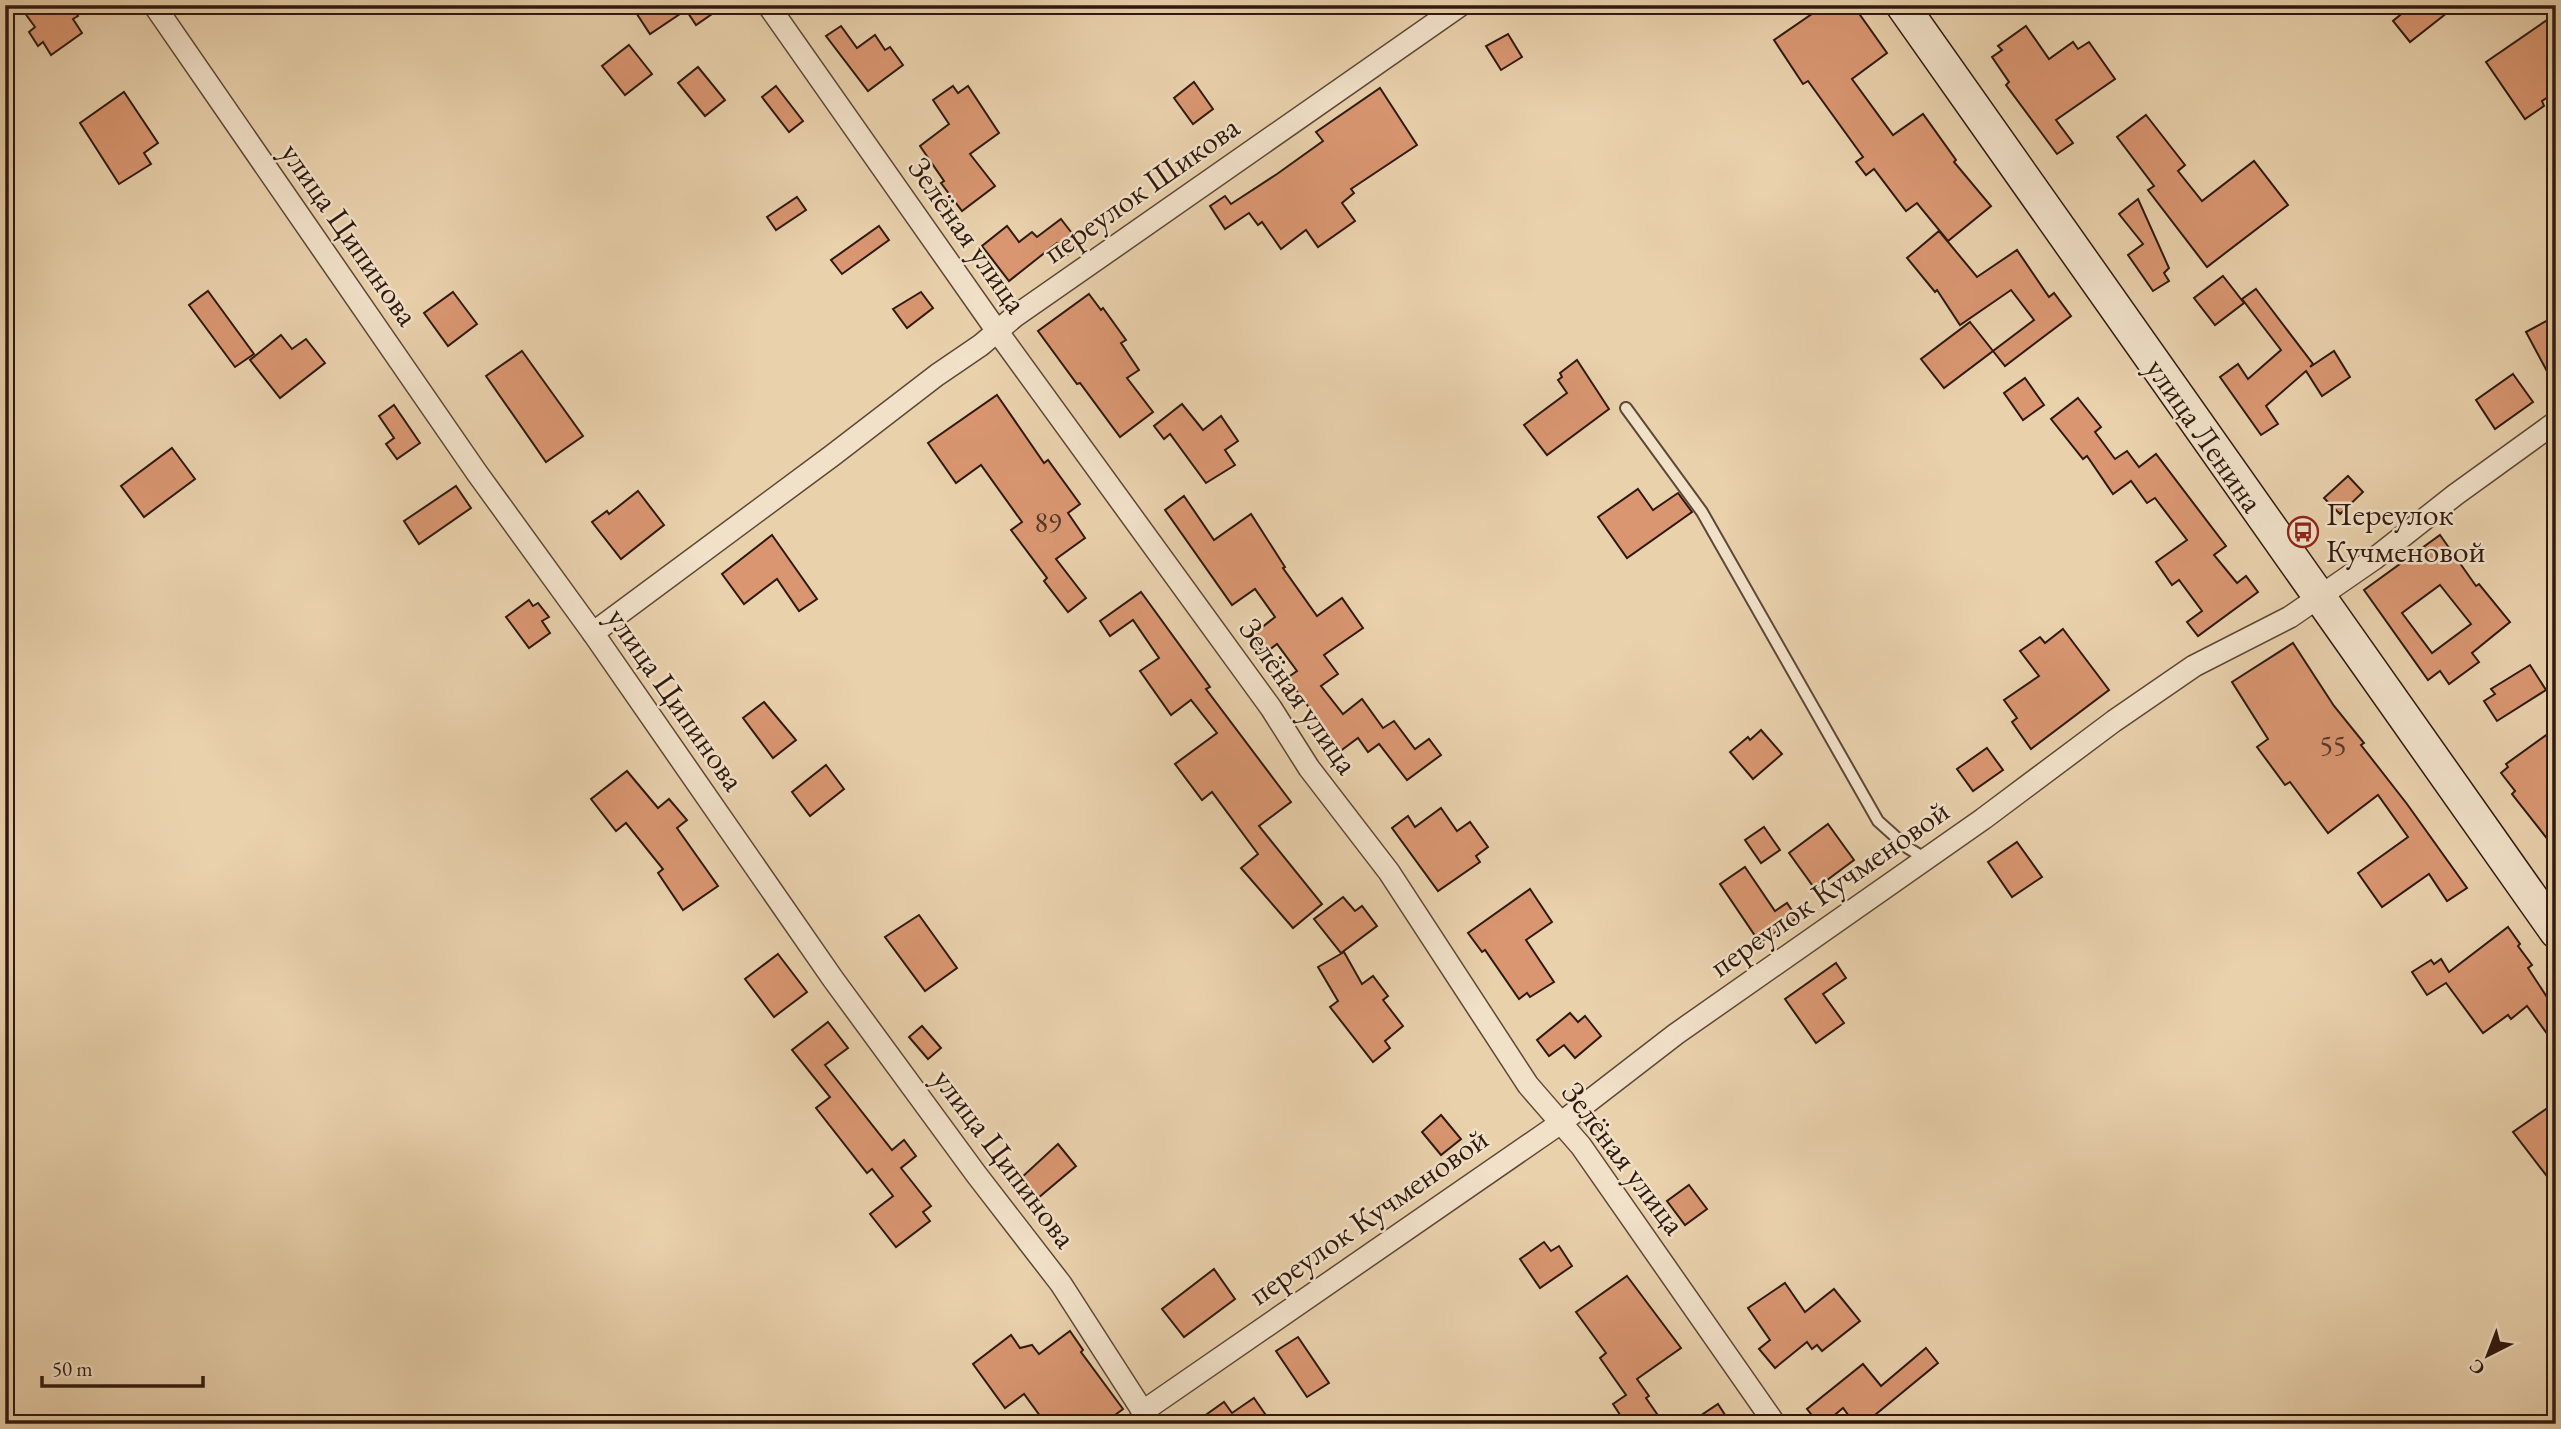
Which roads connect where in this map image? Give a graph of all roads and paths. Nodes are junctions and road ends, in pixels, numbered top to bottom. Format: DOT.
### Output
graph roads {
  1 [pos="153,5"];
  2 [pos="768,5"];
  3 [pos="1461,5"];
  4 [pos="1902,5"];
  5 [pos="997,331"];
  6 [pos="1626,408"];
  7 [pos="2556,422"];
  8 [pos="2318,597"];
  9 [pos="593,633"];
  10 [pos="1926,859"];
  11 [pos="2556,932"];
  12 [pos="1562,1122"];
  13 [pos="1141,1420"];
  14 [pos="1775,1424"];
  1 -- 9 [label="street, улица Ципинова"];
  2 -- 5 [label="street, Зелёная улица"];
  3 -- 5 [label="street, переулок Шикова"];
  4 -- 8 [label="street, улица Ленина"];
  5 -- 9 [label="street, переулок Шикова"];
  5 -- 12 [label="street, Зелёная улица"];
  6 -- 10 [label="lane"];
  7 -- 8 [label="street, переулок Кучменовой"];
  8 -- 10 [label="street, переулок Кучменовой"];
  8 -- 11 [label="street, улица Ленина"];
  9 -- 13 [label="street, улица Ципинова"];
  10 -- 12 [label="street, переулок Кучменовой"];
  12 -- 13 [label="street, переулок Кучменовой"];
  12 -- 14 [label="street, Зелёная улица"];
}
